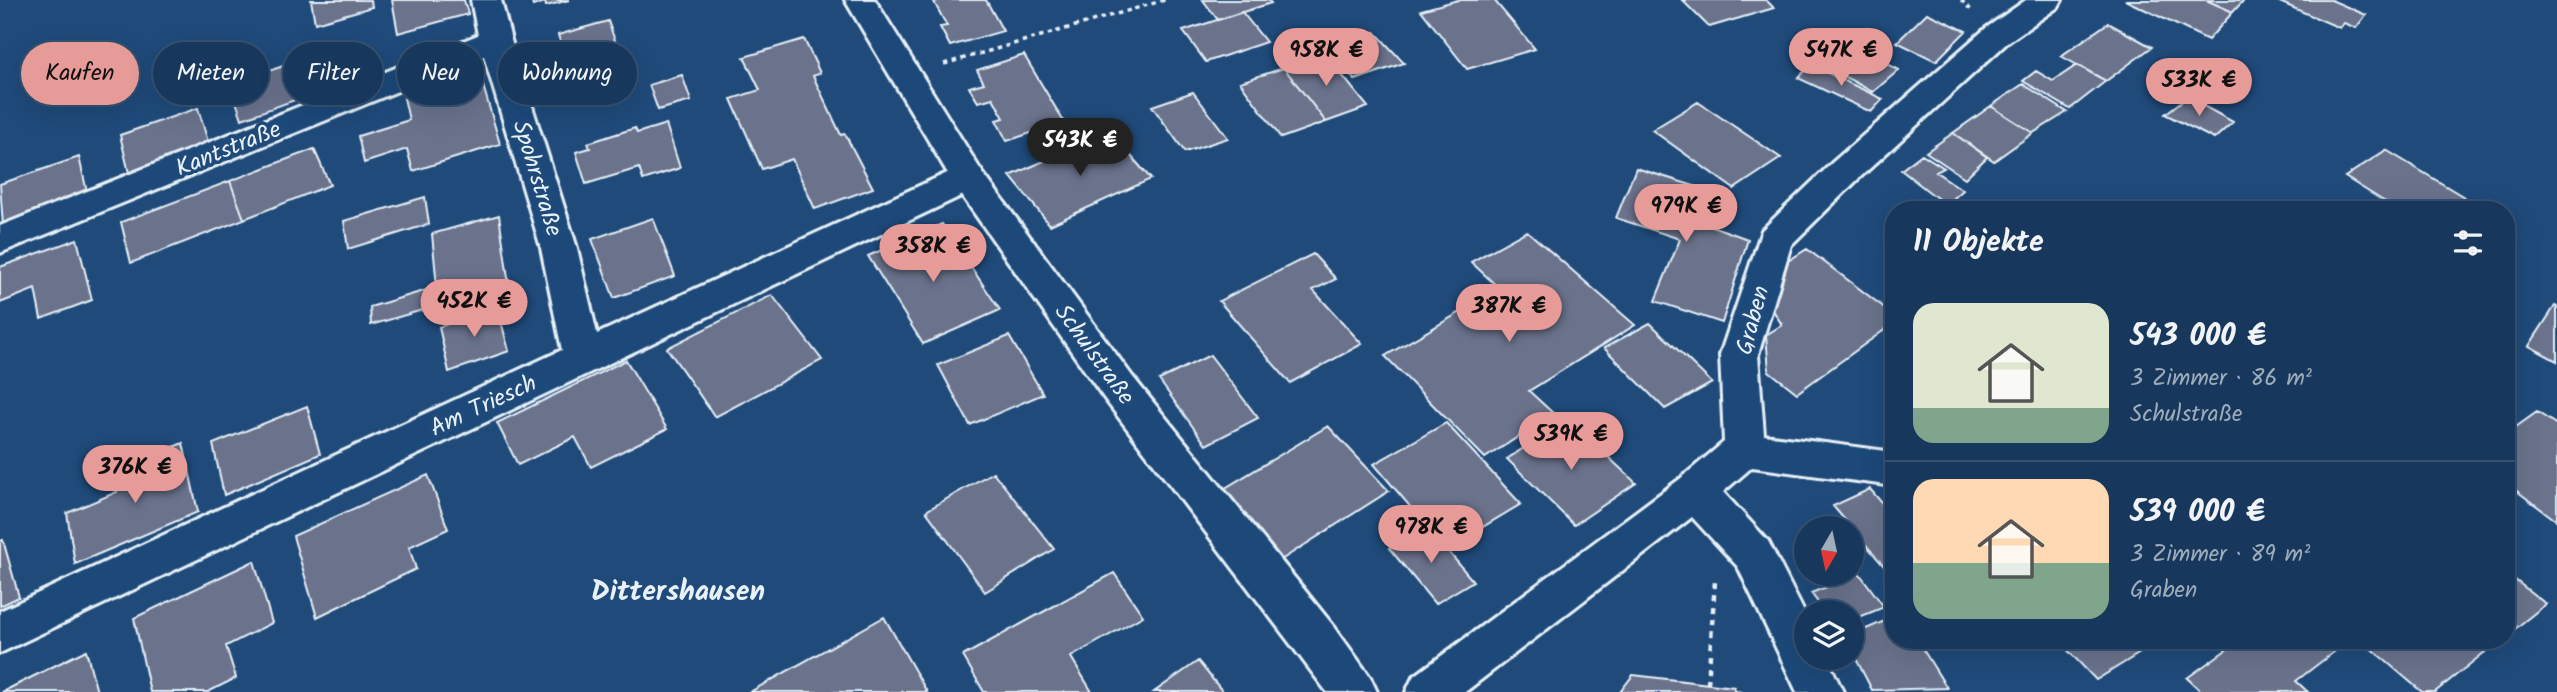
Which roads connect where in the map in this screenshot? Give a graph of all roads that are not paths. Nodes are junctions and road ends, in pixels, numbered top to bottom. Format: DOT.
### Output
graph roads {
  1 [pos="486,0"];
  2 [pos="860,0"];
  3 [pos="2047,0"];
  4 [pos="495,40"];
  5 [pos="968,178"];
  6 [pos="0,240"];
  7 [pos="583,358"];
  8 [pos="1745,449"];
  9 [pos="1885,468"];
  10 [pos="1695,491"];
  11 [pos="0,633"];
  12 [pos="1354,692"];
  13 [pos="1429,692"];
  14 [pos="1820,692"];
  1 -- 4 [label="street, Spohrstraße"];
  2 -- 5 [label="street, Schulstraße"];
  3 -- 8 [label="street, Graben"];
  4 -- 6 [label="street, Kantstraße"];
  4 -- 7 [label="street, Spohrstraße"];
  5 -- 7 [label="street, Am Triesch"];
  5 -- 12 [label="street, Schulstraße"];
  7 -- 11 [label="street, Am Triesch"];
  8 -- 9 [label="street"];
  8 -- 10 [label="street"];
  10 -- 13 [label="street"];
  10 -- 14 [label="street"];
}
